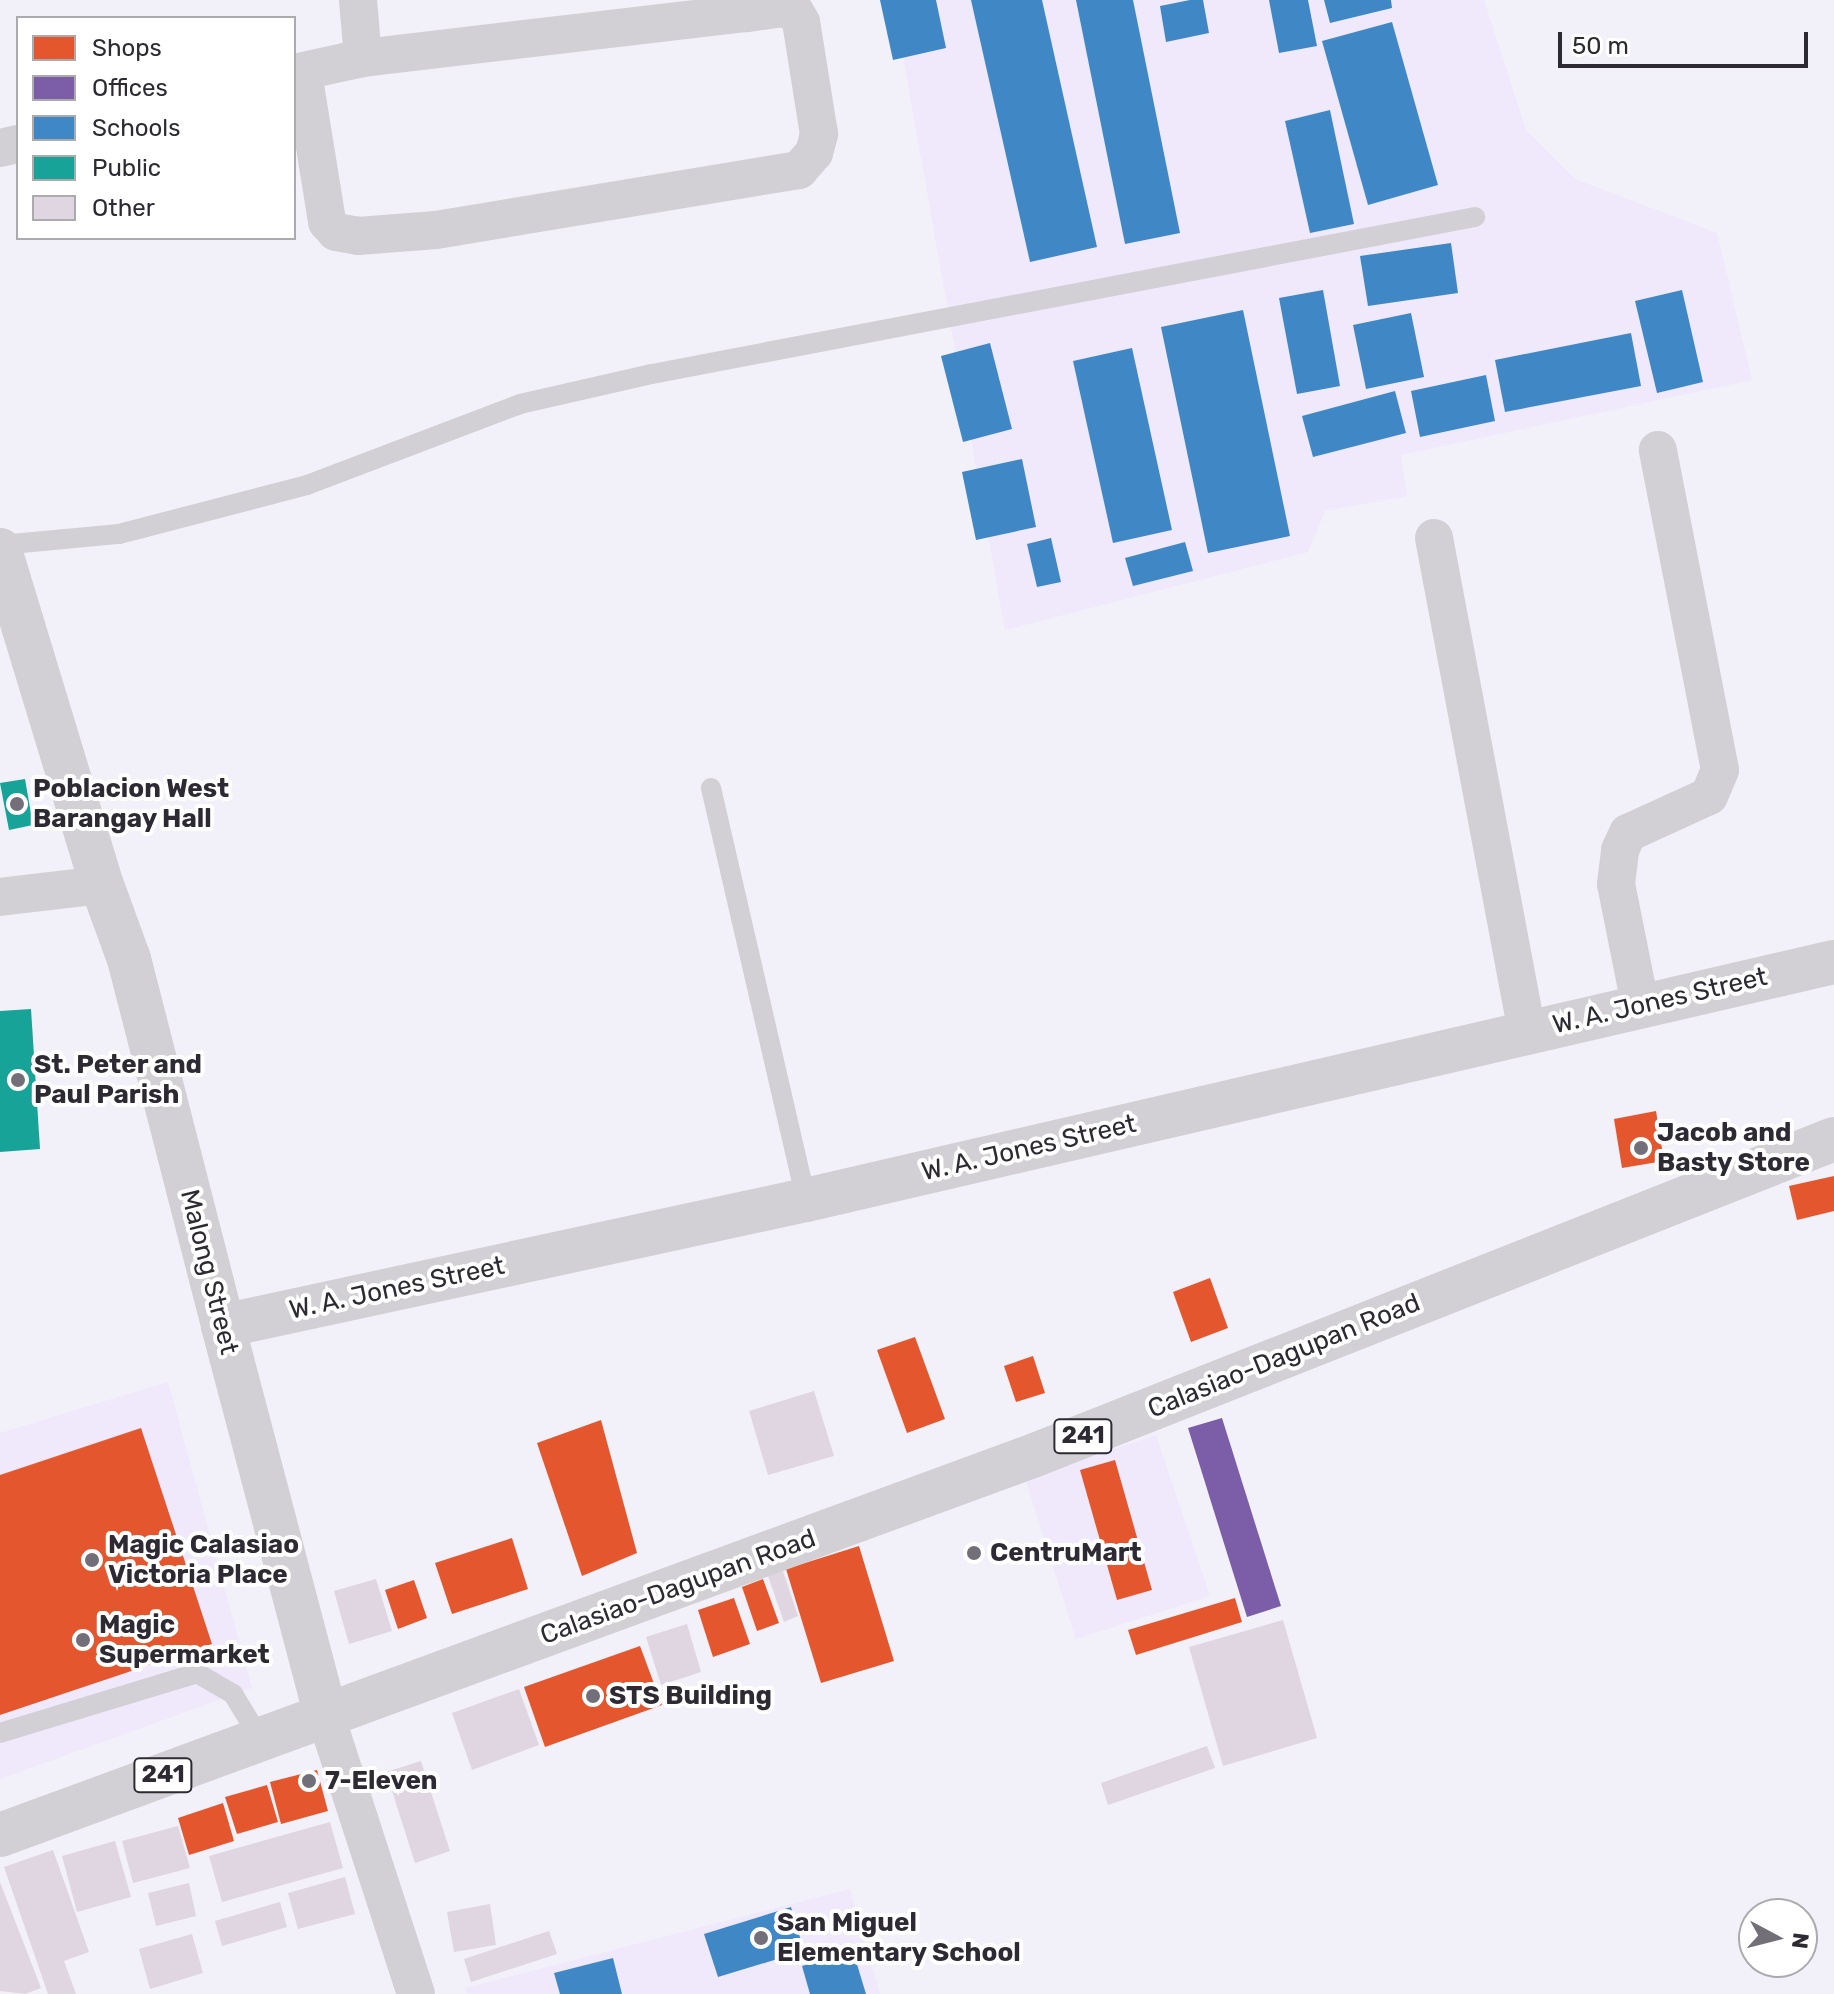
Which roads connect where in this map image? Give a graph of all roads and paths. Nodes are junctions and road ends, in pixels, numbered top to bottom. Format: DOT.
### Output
graph roads {
  1 [pos="358,0"];
  2 [pos="746,6"];
  3 [pos="363,58"];
  4 [pos="299,73"];
  5 [pos="1475,217"];
  6 [pos="1658,450"];
  7 [pos="1434,538"];
  8 [pos="0,548"];
  9 [pos="711,788"];
  10 [pos="102,885"];
  11 [pos="0,897"];
  12 [pos="1834,962"];
  13 [pos="1640,1004"];
  14 [pos="1527,1032"];
  15 [pos="1834,1139"];
  16 [pos="806,1200"];
  17 [pos="223,1326"];
  18 [pos="326,1717"];
  19 [pos="0,1733"];
  20 [pos="261,1740"];
  21 [pos="0,1835"];
  22 [pos="416,1994"];
  1 -- 3 [label="street"];
  2 -- 3 [label="street"];
  2 -- 4 [label="street"];
  3 -- 4 [label="street"];
  5 -- 8 [label="lane"];
  6 -- 13 [label="street"];
  7 -- 14 [label="street"];
  8 -- 10 [label="main road, Malong Street"];
  9 -- 16 [label="lane"];
  10 -- 11 [label="street"];
  10 -- 17 [label="main road, Malong Street"];
  12 -- 13 [label="main road, W. A. Jones Street"];
  13 -- 14 [label="main road, W. A. Jones Street"];
  14 -- 16 [label="main road, W. A. Jones Street"];
  15 -- 18 [label="main road, Calasiao-Dagupan Road / 241"];
  16 -- 17 [label="main road, W. A. Jones Street"];
  17 -- 18 [label="main road, Malong Street"];
  18 -- 20 [label="main road, 241"];
  18 -- 22 [label="street, Malong Street"];
  19 -- 20 [label="lane"];
  20 -- 21 [label="main road, 241"];
}
